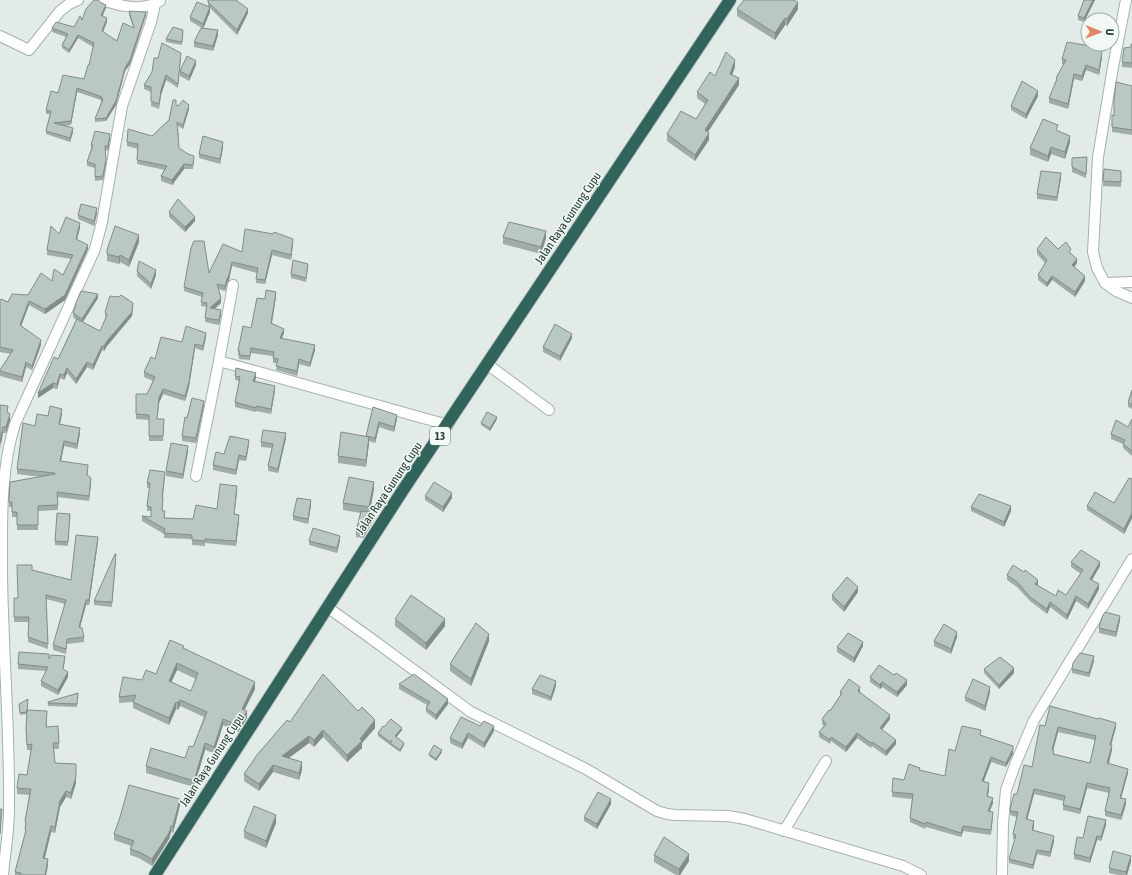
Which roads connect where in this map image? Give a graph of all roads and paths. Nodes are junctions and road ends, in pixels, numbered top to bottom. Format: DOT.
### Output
graph roads {
  1 [pos="78,0"];
  2 [pos="102,0"];
  3 [pos="730,0"];
  4 [pos="1126,0"];
  5 [pos="157,1"];
  6 [pos="0,36"];
  7 [pos="1132,282"];
  8 [pos="1105,283"];
  9 [pos="233,285"];
  10 [pos="1132,298"];
  11 [pos="220,360"];
  12 [pos="487,364"];
  13 [pos="549,410"];
  14 [pos="448,425"];
  15 [pos="196,476"];
  16 [pos="1,490"];
  17 [pos="1132,559"];
  18 [pos="327,607"];
  19 [pos="826,761"];
  20 [pos="784,831"];
  21 [pos="3,875"];
  22 [pos="155,875"];
  23 [pos="921,875"];
  24 [pos="1002,875"];
  1 -- 6 [label="street"];
  2 -- 5 [label="street"];
  3 -- 12 [label="highway, Jalan Raya Gunung Cupu / 13"];
  4 -- 8 [label="street"];
  5 -- 16 [label="street"];
  7 -- 8 [label="street"];
  8 -- 10 [label="street"];
  9 -- 11 [label="street"];
  11 -- 14 [label="street"];
  11 -- 15 [label="street"];
  12 -- 13 [label="street"];
  12 -- 14 [label="highway, Jalan Raya Gunung Cupu / 13"];
  14 -- 18 [label="highway, Jalan Raya Gunung Cupu / 13"];
  16 -- 21 [label="street"];
  17 -- 24 [label="street"];
  18 -- 20 [label="street"];
  18 -- 22 [label="highway, Jalan Raya Gunung Cupu / 13"];
  19 -- 20 [label="street"];
  20 -- 23 [label="street"];
}
